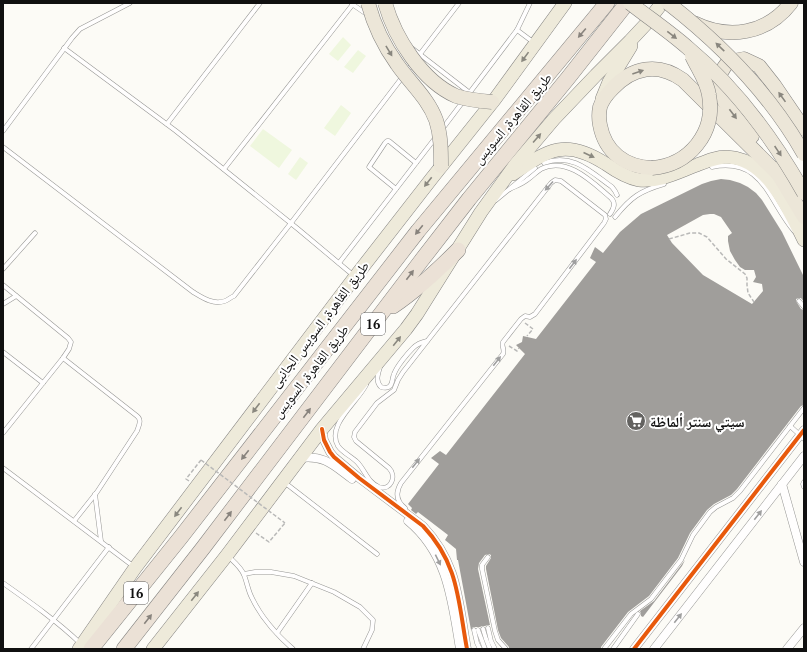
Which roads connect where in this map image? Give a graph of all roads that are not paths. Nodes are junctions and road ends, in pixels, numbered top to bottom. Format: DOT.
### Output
graph roads {
  1 [pos="130,3"];
  2 [pos="260,3"];
  3 [pos="368,3"];
  4 [pos="385,3"];
  5 [pos="459,3"];
  6 [pos="530,3"];
  7 [pos="564,3"];
  8 [pos="607,3"];
  9 [pos="629,3"];
  10 [pos="662,3"];
  11 [pos="668,3"];
  12 [pos="791,3"];
  13 [pos="352,4"];
  14 [pos="692,22"];
  15 [pos="645,25"];
  16 [pos="384,27"];
  17 [pos="517,30"];
  18 [pos="390,32"];
  19 [pos="535,43"];
  20 [pos="687,47"];
  21 [pos="64,48"];
  22 [pos="420,54"];
  23 [pos="470,92"];
  24 [pos="492,102"];
  25 [pos="600,106"];
  26 [pos="167,124"];
  27 [pos="804,129"];
  28 [pos="3,131"];
  29 [pos="3,147"];
  30 [pos="804,154"];
  31 [pos="416,163"];
  32 [pos="544,163"];
  33 [pos="441,166"];
  34 [pos="693,167"];
  35 [pos="712,167"];
  36 [pos="535,168"];
  37 [pos="224,169"];
  38 [pos="780,176"];
  39 [pos="675,179"];
  40 [pos="668,182"];
  41 [pos="507,184"];
  42 [pos="396,189"];
  43 [pos="804,193"];
  44 [pos="617,195"];
  45 [pos="610,214"];
  46 [pos="615,217"];
  47 [pos="804,217"];
  48 [pos="291,223"];
  49 [pos="35,233"];
  50 [pos="804,240"];
  51 [pos="458,250"];
  52 [pos="339,263"];
  53 [pos="3,268"];
  54 [pos="355,277"];
  55 [pos="3,286"];
  56 [pos="16,296"];
  57 [pos="799,301"];
  58 [pos="3,304"];
  59 [pos="804,307"];
  60 [pos="382,313"];
  61 [pos="428,340"];
  62 [pos="3,352"];
  63 [pos="63,358"];
  64 [pos="382,358"];
  65 [pos="370,372"];
  66 [pos="43,383"];
  67 [pos="804,408"];
  68 [pos="790,426"];
  69 [pos="322,429"];
  70 [pos="3,433"];
  71 [pos="803,435"];
  72 [pos="299,458"];
  73 [pos="803,460"];
  74 [pos="3,468"];
  75 [pos="282,480"];
  76 [pos="804,482"];
  77 [pos="782,484"];
  78 [pos="804,487"];
  79 [pos="95,494"];
  80 [pos="409,512"];
  81 [pos="415,516"];
  82 [pos="74,521"];
  83 [pos="430,534"];
  84 [pos="101,541"];
  85 [pos="109,547"];
  86 [pos="377,554"];
  87 [pos="227,555"];
  88 [pos="488,557"];
  89 [pos="804,562"];
  90 [pos="135,568"];
  91 [pos="244,574"];
  92 [pos="3,583"];
  93 [pos="312,583"];
  94 [pos="638,614"];
  95 [pos="53,619"];
  96 [pos="804,628"];
  97 [pos="481,629"];
  98 [pos="277,633"];
  99 [pos="84,647"];
  100 [pos="30,649"];
  101 [pos="124,649"];
  102 [pos="153,649"];
  103 [pos="293,649"];
  104 [pos="364,649"];
  105 [pos="460,649"];
  106 [pos="468,649"];
  107 [pos="480,649"];
  108 [pos="485,649"];
  109 [pos="490,649"];
  110 [pos="495,649"];
  111 [pos="506,649"];
  112 [pos="604,649"];
  113 [pos="613,649"];
  114 [pos="634,649"];
  115 [pos="654,649"];
  116 [pos="787,649"];
  1 -- 21 [label="lane"];
  2 -- 26 [label="lane"];
  3 -- 33 [label="highway, one-way, bridge"];
  4 -- 24 [label="highway, bridge"];
  5 -- 22 [label="lane"];
  6 -- 17 [label="lane"];
  7 -- 19 [label="main road, طريق القاهرة, السويس الجانبى / 16"];
  8 -- 99 [label="highway, طريق القاهرة, السويس / 16, one-way"];
  9 -- 20 [label="highway, one-way, bridge"];
  60 -- 9 [label="highway, طريق القاهرة, السويس / 16, one-way"];
  10 -- 15 [label="main road"];
  11 -- 14 [label="highway, bridge"];
  12 -- 14 [label="highway"];
  13 -- 16 [label="lane"];
  13 -- 37 [label="lane"];
  30 -- 14 [label="highway, one-way, bridge"];
  15 -- 25 [label="main road"];
  41 -- 15 [label="main road, one-way"];
  17 -- 19 [label="lane"];
  17 -- 23 [label="lane"];
  18 -- 22 [label="lane"];
  19 -- 24 [label="main road, طريق القاهرة, السويس الجانبى / 16, one-way"];
  20 -- 25 [label="highway, bridge"];
  20 -- 43 [label="highway, one-way, bridge"];
  21 -- 26 [label="lane"];
  21 -- 28 [label="lane"];
  22 -- 23 [label="lane"];
  22 -- 48 [label="lane"];
  23 -- 31 [label="lane"];
  24 -- 33 [label="main road, طريق القاهرة, السويس الجانبى / 16"];
  25 -- 38 [label="highway, one-way"];
  26 -- 37 [label="lane"];
  27 -- 38 [label="highway, one-way"];
  29 -- 48 [label="lane"];
  31 -- 42 [label="lane"];
  31 -- 42 [label="lane"];
  32 -- 44 [label="lane"];
  33 -- 54 [label="main road, طريق القاهرة, السويس الجانبى / 16, one-way"];
  34 -- 39 [label="lane"];
  41 -- 34 [label="main road, one-way"];
  34 -- 50 [label="main road"];
  35 -- 50 [label="lane"];
  36 -- 41 [label="lane"];
  37 -- 48 [label="lane"];
  38 -- 47 [label="highway"];
  40 -- 46 [label="lane"];
  41 -- 45 [label="lane"];
  41 -- 51 [label="main road"];
  42 -- 52 [label="lane"];
  48 -- 52 [label="lane"];
  49 -- 53 [label="lane"];
  51 -- 60 [label="highway"];
  64 -- 51 [label="main road, 16, one-way"];
  52 -- 54 [label="lane"];
  54 -- 90 [label="main road, طريق القاهرة, السويس الجانبى / 16, one-way"];
  55 -- 56 [label="lane"];
  56 -- 58 [label="lane"];
  56 -- 63 [label="lane"];
  57 -- 59 [label="lane"];
  101 -- 60 [label="highway, طريق القاهرة, السويس / 16, one-way"];
  61 -- 64 [label="lane"];
  61 -- 65 [label="lane"];
  80 -- 61 [label="lane, one-way"];
  62 -- 66 [label="lane"];
  63 -- 66 [label="lane"];
  63 -- 79 [label="lane"];
  64 -- 65 [label="main road, 16"];
  65 -- 69 [label="main road, 16"];
  66 -- 70 [label="lane"];
  67 -- 68 [label="lane"];
  68 -- 71 [label="lane"];
  68 -- 112 [label="lane"];
  69 -- 72 [label="main road, 16"];
  69 -- 83 [label="street"];
  71 -- 114 [label="street"];
  72 -- 75 [label="main road, 16"];
  72 -- 105 [label="street, one-way"];
  73 -- 77 [label="street"];
  74 -- 82 [label="lane"];
  75 -- 86 [label="lane"];
  75 -- 87 [label="main road, 16"];
  76 -- 78 [label="lane"];
  77 -- 89 [label="street"];
  115 -- 77 [label="street, one-way"];
  79 -- 82 [label="lane"];
  79 -- 84 [label="lane"];
  81 -- 83 [label="lane"];
  82 -- 84 [label="lane"];
  83 -- 106 [label="street"];
  84 -- 85 [label="lane"];
  85 -- 90 [label="lane"];
  85 -- 95 [label="lane"];
  87 -- 91 [label="lane"];
  102 -- 87 [label="main road, 16, one-way"];
  88 -- 111 [label="lane"];
  90 -- 99 [label="main road, طريق القاهرة, السويس الجانبى / 16"];
  91 -- 93 [label="lane"];
  91 -- 98 [label="lane"];
  92 -- 95 [label="lane"];
  93 -- 98 [label="lane"];
  93 -- 104 [label="lane"];
  94 -- 113 [label="lane"];
  95 -- 99 [label="lane"];
  95 -- 100 [label="lane"];
  96 -- 116 [label="street"];
  97 -- 107 [label="lane"];
  97 -- 108 [label="lane"];
  97 -- 109 [label="lane"];
  97 -- 110 [label="lane"];
  98 -- 103 [label="lane"];
}
